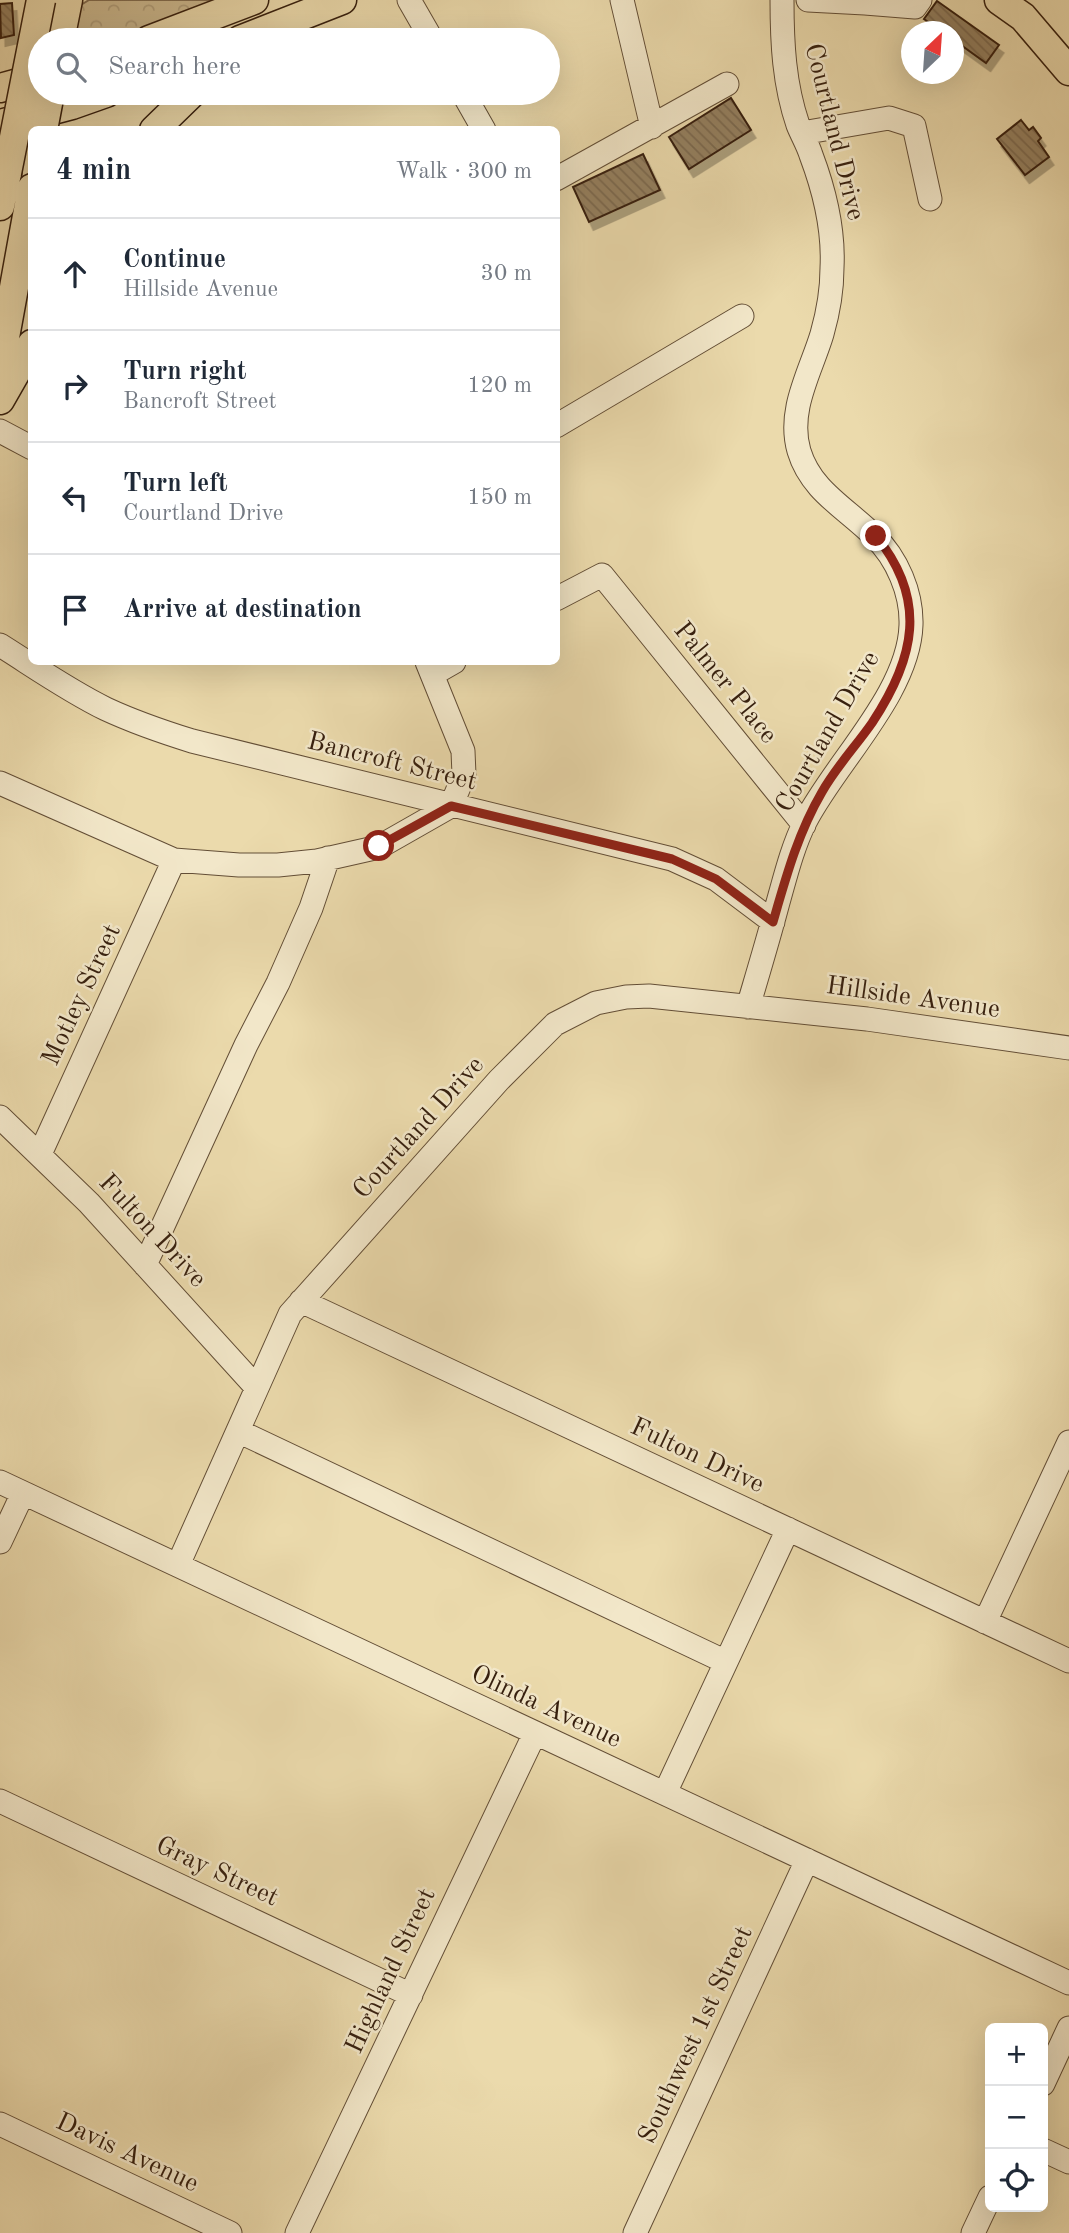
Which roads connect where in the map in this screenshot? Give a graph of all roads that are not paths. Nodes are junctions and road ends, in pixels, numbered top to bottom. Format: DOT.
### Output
graph roads {
  1 [pos="41,0"];
  2 [pos="68,0"];
  3 [pos="254,0"];
  4 [pos="409,0"];
  5 [pos="622,0"];
  6 [pos="782,0"];
  7 [pos="808,0"];
  8 [pos="920,0"];
  9 [pos="999,0"];
  10 [pos="865,2"];
  11 [pos="334,3"];
  12 [pos="35,28"];
  13 [pos="62,28"];
  14 [pos="180,28"];
  15 [pos="270,28"];
  16 [pos="293,28"];
  17 [pos="425,28"];
  18 [pos="28,64"];
  19 [pos="1069,71"];
  20 [pos="28,80"];
  21 [pos="727,85"];
  22 [pos="0,88"];
  23 [pos="48,105"];
  24 [pos="75,105"];
  25 [pos="180,105"];
  26 [pos="470,105"];
  27 [pos="0,124"];
  28 [pos="44,126"];
  29 [pos="158,126"];
  30 [pos="482,126"];
  31 [pos="652,127"];
  32 [pos="802,132"];
  33 [pos="560,177"];
  34 [pos="930,199"];
  35 [pos="0,206"];
  36 [pos="28,210"];
  37 [pos="743,316"];
  38 [pos="28,351"];
  39 [pos="0,365"];
  40 [pos="0,400"];
  41 [pos="560,424"];
  42 [pos="0,430"];
  43 [pos="28,446"];
  44 [pos="560,597"];
  45 [pos="0,645"];
  46 [pos="28,663"];
  47 [pos="31,665"];
  48 [pos="427,665"];
  49 [pos="0,783"];
  50 [pos="451,806"];
  51 [pos="804,825"];
  52 [pos="328,858"];
  53 [pos="174,860"];
  54 [pos="773,922"];
  55 [pos="748,1007"];
  56 [pos="1069,1048"];
  57 [pos="0,1117"];
  58 [pos="40,1154"];
  59 [pos="145,1265"];
  60 [pos="301,1301"];
  61 [pos="257,1388"];
  62 [pos="238,1431"];
  63 [pos="1069,1441"];
  64 [pos="0,1482"];
  65 [pos="23,1493"];
  66 [pos="788,1529"];
  67 [pos="0,1542"];
  68 [pos="178,1565"];
  69 [pos="985,1622"];
  70 [pos="1069,1661"];
  71 [pos="726,1662"];
  72 [pos="535,1732"];
  73 [pos="665,1793"];
  74 [pos="0,1801"];
  75 [pos="807,1860"];
  76 [pos="1069,1983"];
  77 [pos="411,1995"];
  78 [pos="1069,2028"];
  79 [pos="1048,2073"];
  80 [pos="0,2124"];
  81 [pos="1048,2152"];
  82 [pos="1069,2162"];
  83 [pos="985,2208"];
  84 [pos="230,2233"];
  85 [pos="297,2233"];
  86 [pos="635,2233"];
  87 [pos="973,2233"];
  1 -- 12 [label="main road, bridge"];
  2 -- 13 [label="main road"];
  3 -- 14 [label="main road"];
  4 -- 17 [label="street"];
  5 -- 31 [label="street"];
  6 -- 32 [label="street, Courtland Drive"];
  7 -- 10 [label="street"];
  8 -- 10 [label="street"];
  9 -- 19 [label="main road"];
  11 -- 15 [label="main road"];
  11 -- 16 [label="main road"];
  18 -- 35 [label="main road, bridge"];
  20 -- 22 [label="main road"];
  21 -- 31 [label="street"];
  23 -- 28 [label="main road, bridge"];
  24 -- 27 [label="main road"];
  25 -- 29 [label="main road"];
  26 -- 30 [label="street"];
  31 -- 33 [label="street"];
  32 -- 34 [label="street"];
  32 -- 51 [label="street, Courtland Drive"];
  36 -- 39 [label="main road"];
  37 -- 41 [label="street"];
  38 -- 40 [label="main road"];
  42 -- 43 [label="street"];
  44 -- 51 [label="street, Palmer Place"];
  45 -- 46 [label="street, Bancroft Street"];
  47 -- 50 [label="street, Bancroft Street"];
  48 -- 50 [label="street"];
  49 -- 53 [label="street"];
  50 -- 52 [label="street"];
  50 -- 54 [label="street, Bancroft Street"];
  51 -- 54 [label="street, Courtland Drive"];
  52 -- 53 [label="street"];
  52 -- 59 [label="street"];
  53 -- 58 [label="street, Motley Street"];
  54 -- 55 [label="street, Courtland Drive"];
  55 -- 56 [label="street, Hillside Avenue"];
  55 -- 60 [label="street, Courtland Drive"];
  57 -- 58 [label="street, Fulton Drive"];
  58 -- 59 [label="street, Fulton Drive"];
  59 -- 61 [label="street, Fulton Drive"];
  60 -- 61 [label="street, Courtland Drive"];
  60 -- 66 [label="street, Fulton Drive"];
  61 -- 62 [label="street, Courtland Drive"];
  62 -- 68 [label="street, Courtland Drive"];
  62 -- 71 [label="street"];
  63 -- 69 [label="street"];
  64 -- 65 [label="street, Olinda Avenue"];
  65 -- 67 [label="street"];
  65 -- 68 [label="street, Olinda Avenue"];
  66 -- 69 [label="street, Fulton Drive"];
  66 -- 71 [label="street"];
  68 -- 72 [label="street, Olinda Avenue"];
  69 -- 70 [label="street, Fulton Drive"];
  71 -- 73 [label="street"];
  72 -- 73 [label="street, Olinda Avenue"];
  72 -- 77 [label="street, Highland Street"];
  73 -- 75 [label="street, Olinda Avenue"];
  74 -- 77 [label="street, Gray Street"];
  75 -- 76 [label="street, Olinda Avenue"];
  75 -- 86 [label="street, Southwest 1st Street"];
  77 -- 85 [label="street, Highland Street"];
  78 -- 79 [label="street"];
  80 -- 84 [label="street, Davis Avenue"];
  81 -- 82 [label="street"];
  83 -- 87 [label="street"];
}
